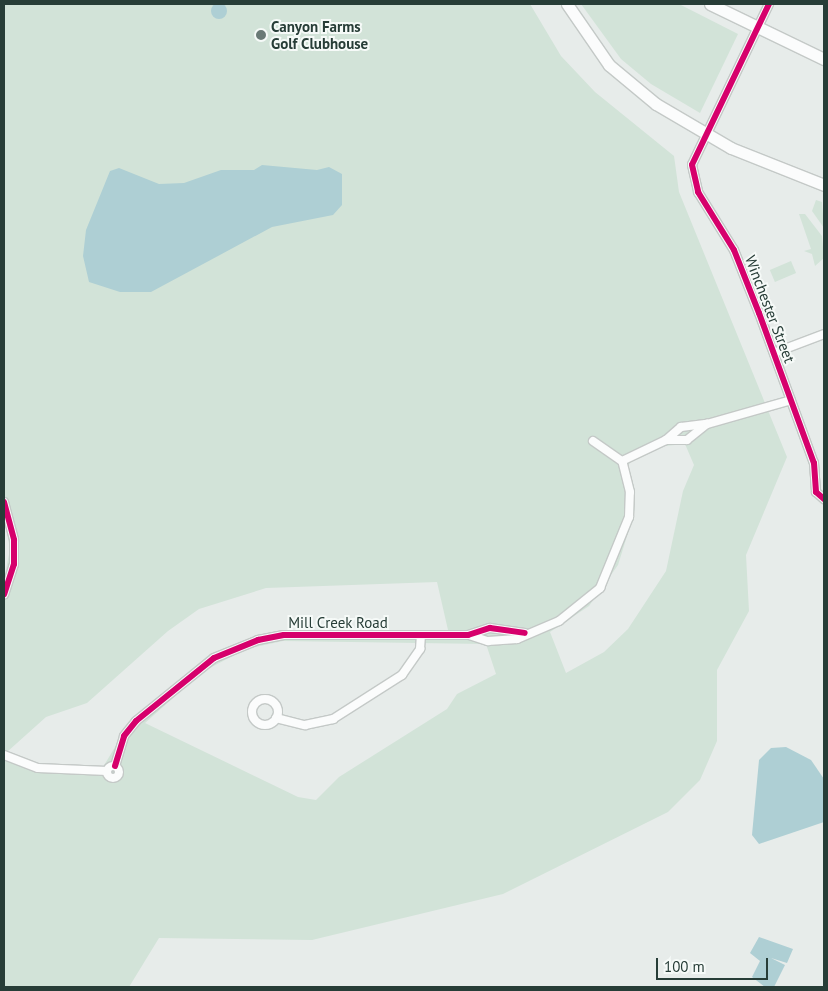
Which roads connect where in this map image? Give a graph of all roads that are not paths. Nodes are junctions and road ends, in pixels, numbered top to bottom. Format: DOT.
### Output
graph roads {
  1 [pos="567,4"];
  2 [pos="710,4"];
  3 [pos="768,4"];
  4 [pos="758,27"];
  5 [pos="824,59"];
  6 [pos="706,133"];
  7 [pos="824,185"];
  8 [pos="824,334"];
  9 [pos="774,353"];
  10 [pos="791,400"];
  11 [pos="707,424"];
  12 [pos="666,440"];
  13 [pos="593,441"];
  14 [pos="622,460"];
  15 [pos="821,497"];
  16 [pos="4,502"];
  17 [pos="4,594"];
  18 [pos="525,633"];
  19 [pos="421,635"];
  20 [pos="468,635"];
  21 [pos="276,718"];
  22 [pos="4,755"];
  1 -- 6 [label="main road"];
  2 -- 4 [label="main road"];
  3 -- 4 [label="street, Winchester Street"];
  4 -- 5 [label="main road"];
  4 -- 6 [label="street, Winchester Street"];
  6 -- 7 [label="main road"];
  6 -- 9 [label="street, Winchester Street"];
  8 -- 9 [label="street"];
  9 -- 10 [label="street, Winchester Street"];
  10 -- 11 [label="street"];
  10 -- 15 [label="street, Winchester Street"];
  11 -- 12 [label="street"];
  11 -- 12 [label="street"];
  12 -- 14 [label="street"];
  13 -- 14 [label="street"];
  14 -- 18 [label="street, Mill Creek Road"];
  16 -- 17 [label="street"];
  18 -- 20 [label="street, Mill Creek Road"];
  18 -- 20 [label="street, Mill Creek Road"];
  19 -- 20 [label="street, Mill Creek Road"];
  19 -- 21 [label="street"];
  19 -- 22 [label="street, Mill Creek Road"];
}
